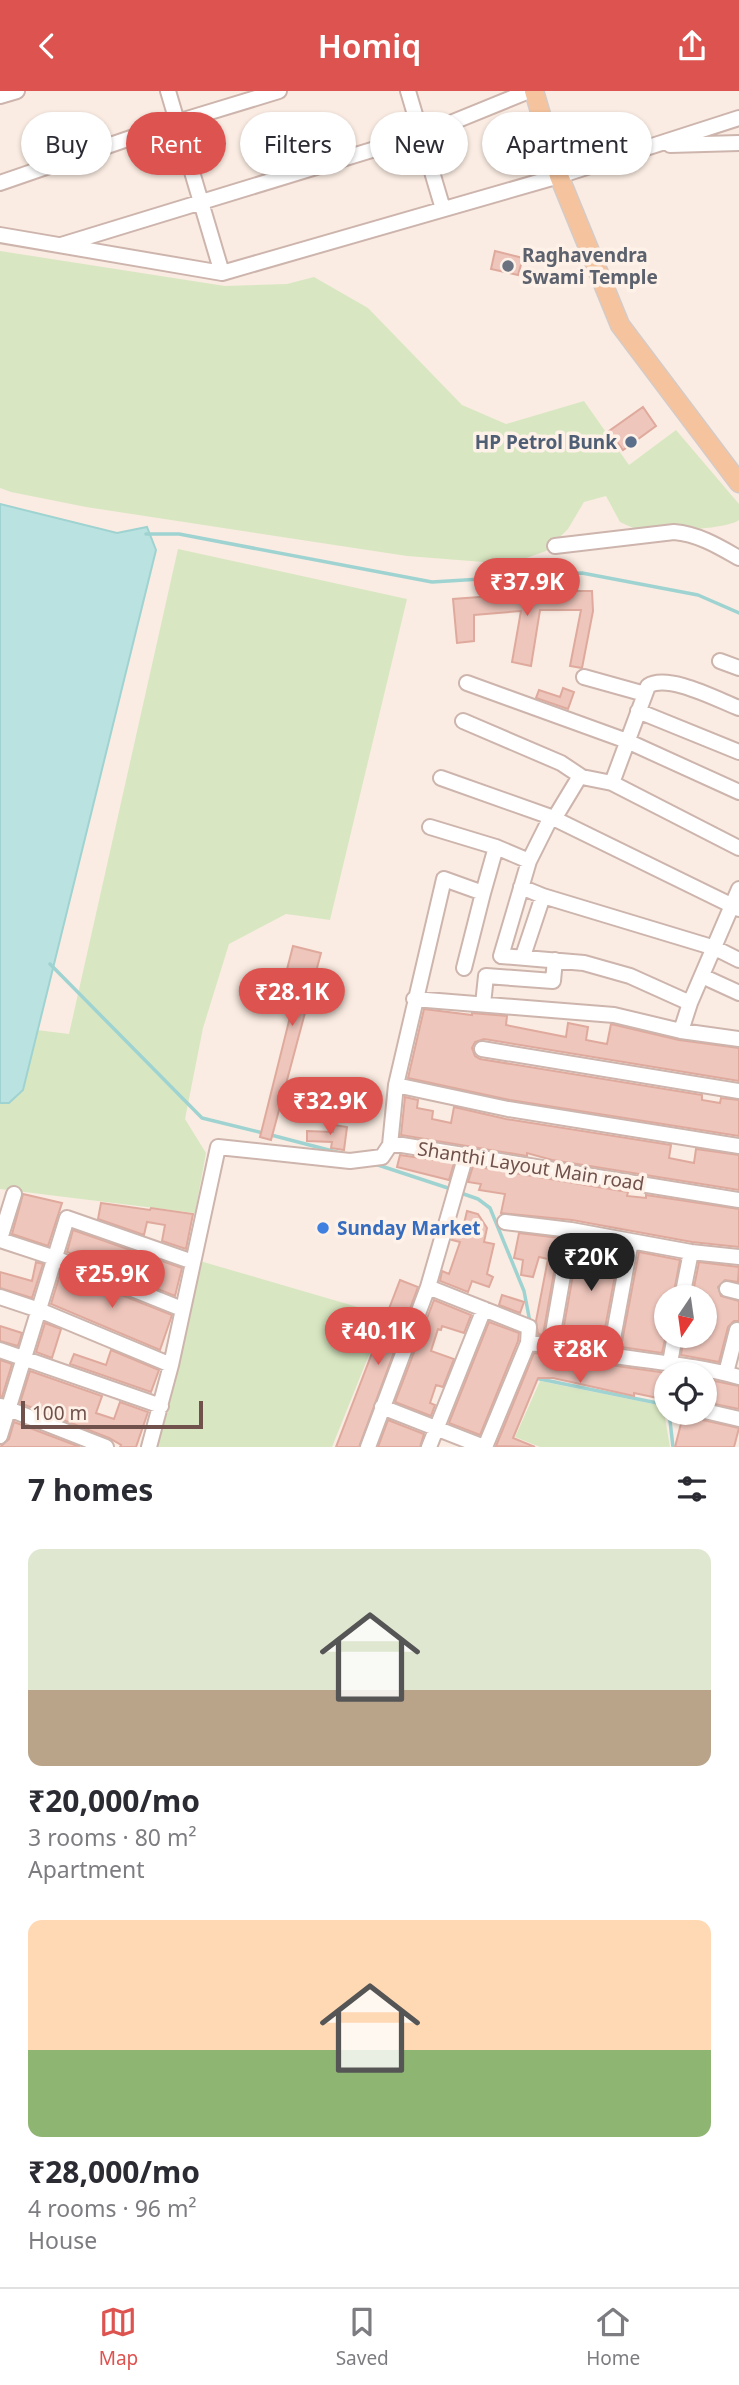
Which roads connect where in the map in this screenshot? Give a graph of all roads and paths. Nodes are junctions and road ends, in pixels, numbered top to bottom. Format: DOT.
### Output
graph roads {
  1 [pos="17,91"];
  2 [pos="168,91"];
  3 [pos="279,91"];
  4 [pos="408,91"];
  5 [pos="528,91"];
  6 [pos="534,91"];
  7 [pos="0,96"];
  8 [pos="174,112"];
  9 [pos="210,112"];
  10 [pos="414,112"];
  11 [pos="468,116"];
  12 [pos="739,118"];
  13 [pos="126,140"];
  14 [pos="739,143"];
  15 [pos="652,146"];
  16 [pos="370,151"];
  17 [pos="193,175"];
  18 [pos="433,175"];
  19 [pos="562,175"];
  20 [pos="559,176"];
  21 [pos="0,183"];
  22 [pos="201,202"];
  23 [pos="443,209"];
  24 [pos="0,235"];
  25 [pos="57,246"];
  26 [pos="222,273"];
  27 [pos="739,483"];
  28 [pos="555,546"];
  29 [pos="739,558"];
  30 [pos="720,661"];
  31 [pos="739,668"];
  32 [pos="584,677"];
  33 [pos="467,683"];
  34 [pos="645,694"];
  35 [pos="739,708"];
  36 [pos="638,711"];
  37 [pos="463,720"];
  38 [pos="628,741"];
  39 [pos="739,752"];
  40 [pos="579,776"];
  41 [pos="441,778"];
  42 [pos="612,783"];
  43 [pos="739,792"];
  44 [pos="553,818"];
  45 [pos="430,827"];
  46 [pos="496,847"];
  47 [pos="739,848"];
  48 [pos="529,861"];
  49 [pos="521,887"];
  50 [pos="739,889"];
  51 [pos="483,893"];
  52 [pos="543,896"];
  53 [pos="735,907"];
  54 [pos="715,948"];
  55 [pos="523,956"];
  56 [pos="555,960"];
  57 [pos="739,960"];
  58 [pos="464,968"];
  59 [pos="702,977"];
  60 [pos="739,993"];
  61 [pos="414,999"];
  62 [pos="690,1003"];
  63 [pos="483,1004"];
  64 [pos="681,1031"];
  65 [pos="739,1039"];
  66 [pos="482,1049"];
  67 [pos="396,1085"];
  68 [pos="739,1091"];
  69 [pos="390,1145"];
  70 [pos="739,1146"];
  71 [pos="466,1155"];
  72 [pos="14,1194"];
  73 [pos="739,1200"];
  74 [pos="505,1222"];
  75 [pos="571,1230"];
  76 [pos="0,1239"];
  77 [pos="631,1241"];
  78 [pos="691,1252"];
  79 [pos="739,1257"];
  80 [pos="55,1258"];
  81 [pos="193,1262"];
  82 [pos="684,1285"];
  83 [pos="428,1287"];
  84 [pos="0,1297"];
  85 [pos="182,1308"];
  86 [pos="484,1309"];
  87 [pos="39,1310"];
  88 [pos="737,1330"];
  89 [pos="528,1343"];
  90 [pos="551,1344"];
  91 [pos="0,1350"];
  92 [pos="610,1355"];
  93 [pos="24,1358"];
  94 [pos="662,1362"];
  95 [pos="170,1365"];
  96 [pos="732,1375"];
  97 [pos="161,1406"];
  98 [pos="4,1407"];
  99 [pos="382,1407"];
  100 [pos="717,1414"];
  101 [pos="739,1419"];
  102 [pos="436,1428"];
  103 [pos="0,1436"];
  104 [pos="106,1447"];
  105 [pos="149,1447"];
  106 [pos="368,1447"];
  107 [pos="429,1447"];
  108 [pos="484,1447"];
  1 -- 7 [label="street"];
  2 -- 8 [label="street"];
  3 -- 9 [label="street"];
  4 -- 10 [label="street"];
  5 -- 11 [label="street"];
  6 -- 20 [label="main road"];
  12 -- 15 [label="street"];
  13 -- 21 [label="street"];
  14 -- 15 [label="street"];
  16 -- 22 [label="street"];
  17 -- 22 [label="street"];
  18 -- 23 [label="street"];
  19 -- 20 [label="street"];
  20 -- 23 [label="street"];
  20 -- 27 [label="main road"];
  22 -- 25 [label="street"];
  22 -- 26 [label="street"];
  23 -- 26 [label="street"];
  24 -- 25 [label="street"];
  25 -- 26 [label="street"];
  28 -- 29 [label="street"];
  30 -- 31 [label="street"];
  32 -- 34 [label="street"];
  33 -- 38 [label="street"];
  34 -- 35 [label="street"];
  34 -- 36 [label="street"];
  36 -- 38 [label="street"];
  36 -- 39 [label="street"];
  37 -- 40 [label="street"];
  38 -- 42 [label="street"];
  38 -- 43 [label="street"];
  40 -- 42 [label="street"];
  40 -- 44 [label="street"];
  41 -- 44 [label="street"];
  42 -- 47 [label="street"];
  44 -- 48 [label="street"];
  44 -- 53 [label="street"];
  45 -- 46 [label="street"];
  46 -- 48 [label="street"];
  46 -- 51 [label="street"];
  48 -- 49 [label="street"];
  49 -- 52 [label="street"];
  49 -- 55 [label="street"];
  50 -- 53 [label="street"];
  51 -- 58 [label="street"];
  51 -- 61 [label="street"];
  52 -- 54 [label="street"];
  52 -- 55 [label="street"];
  53 -- 54 [label="street"];
  54 -- 57 [label="street"];
  54 -- 59 [label="street"];
  55 -- 56 [label="street"];
  56 -- 62 [label="street"];
  56 -- 63 [label="street"];
  59 -- 60 [label="street"];
  59 -- 62 [label="street"];
  61 -- 63 [label="street"];
  61 -- 67 [label="street"];
  62 -- 64 [label="street"];
  63 -- 64 [label="street"];
  64 -- 65 [label="street"];
  66 -- 68 [label="street"];
  67 -- 69 [label="street"];
  67 -- 70 [label="street"];
  69 -- 71 [label="street, Shanthi Layout Main road"];
  69 -- 81 [label="street, Shanthi Layout Main road"];
  71 -- 73 [label="street, Shanthi Layout Main road"];
  71 -- 83 [label="street"];
  72 -- 76 [label="street"];
  74 -- 75 [label="street"];
  75 -- 77 [label="street"];
  75 -- 90 [label="street"];
  76 -- 80 [label="street"];
  77 -- 78 [label="street"];
  77 -- 92 [label="street"];
  78 -- 79 [label="street"];
  78 -- 82 [label="street"];
  80 -- 81 [label="street"];
  80 -- 85 [label="street"];
  80 -- 87 [label="street"];
  81 -- 85 [label="street, Shanthi Layout Main road"];
  83 -- 86 [label="street"];
  83 -- 99 [label="street"];
  84 -- 87 [label="street"];
  85 -- 95 [label="street, Shanthi Layout Main road"];
  86 -- 89 [label="street"];
  86 -- 102 [label="street"];
  87 -- 93 [label="street"];
  87 -- 95 [label="street"];
  88 -- 96 [label="street"];
  89 -- 90 [label="street"];
  89 -- 108 [label="street"];
  90 -- 92 [label="street"];
  91 -- 93 [label="street"];
  92 -- 94 [label="street"];
  93 -- 97 [label="street"];
  93 -- 98 [label="street"];
  95 -- 97 [label="street, Shanthi Layout Main road"];
  97 -- 105 [label="street, Shanthi Layout Main road"];
  98 -- 103 [label="street"];
  98 -- 104 [label="street"];
  99 -- 102 [label="street"];
  99 -- 106 [label="street"];
  100 -- 101 [label="street"];
  102 -- 107 [label="street"];
  102 -- 108 [label="street"];
}
